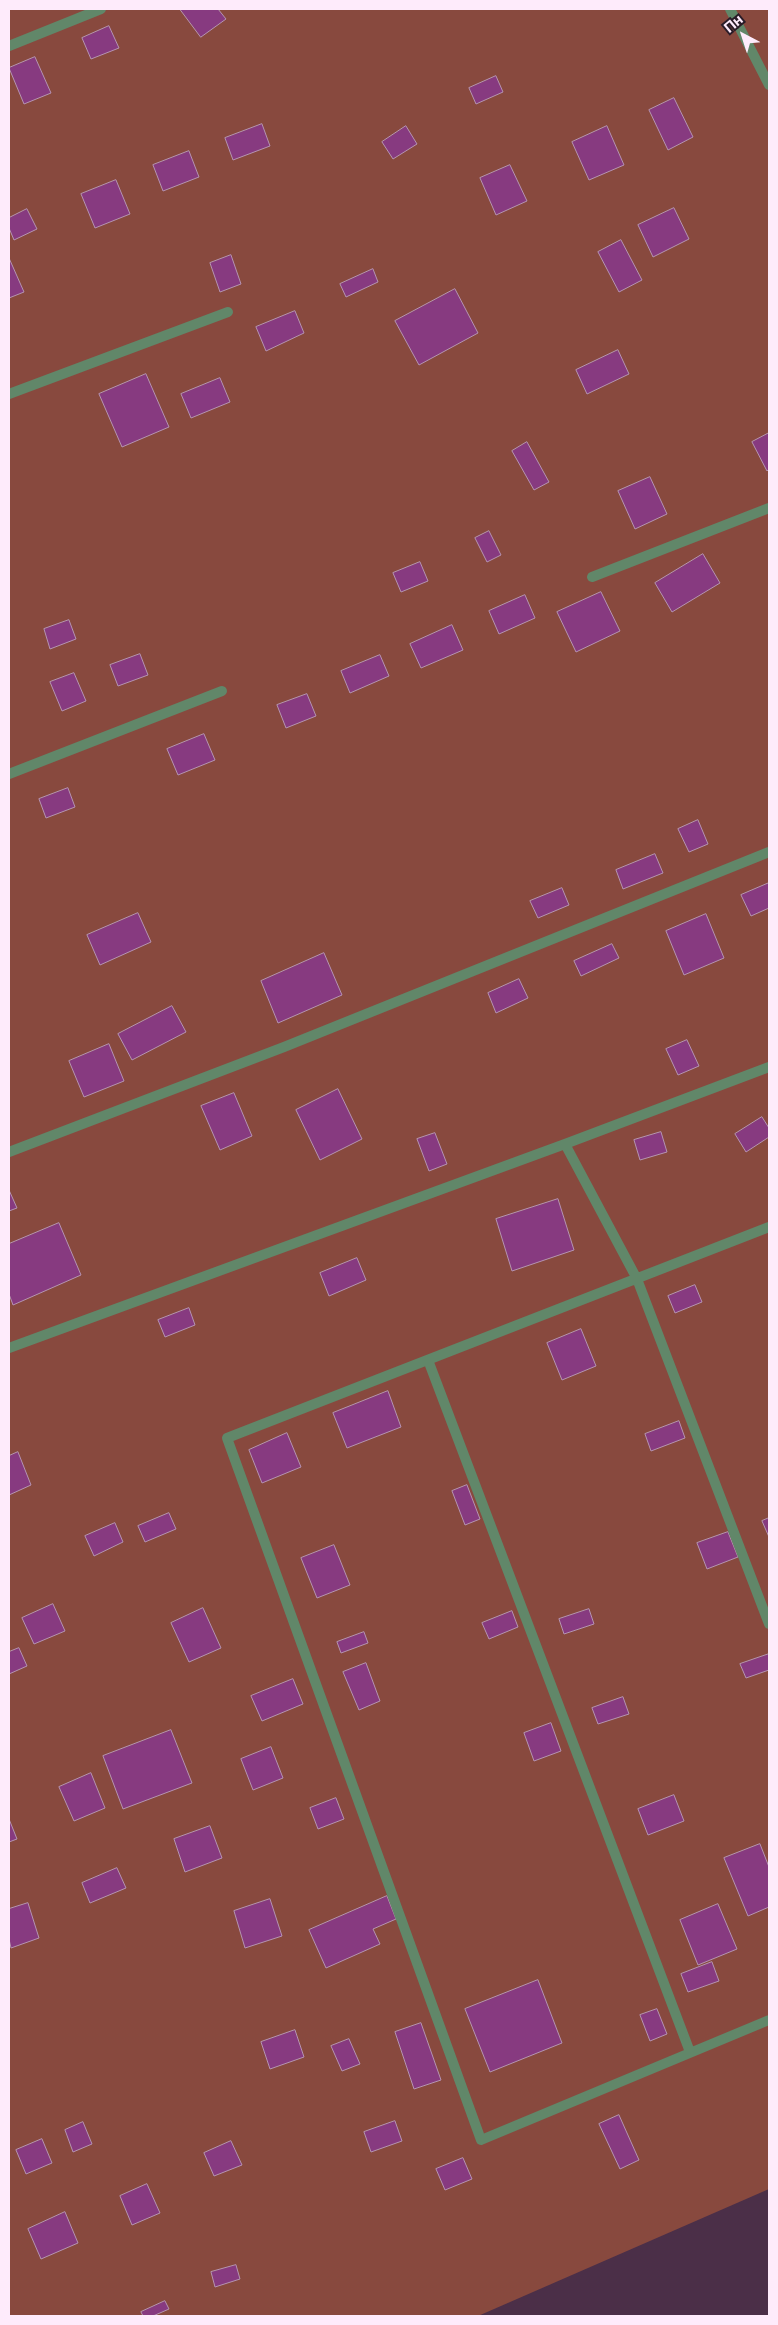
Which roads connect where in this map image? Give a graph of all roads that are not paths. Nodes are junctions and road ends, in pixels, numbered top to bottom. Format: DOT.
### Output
graph roads {
  1 [pos="101,9"];
  2 [pos="730,9"];
  3 [pos="9,46"];
  4 [pos="769,85"];
  5 [pos="228,312"];
  6 [pos="9,394"];
  7 [pos="769,508"];
  8 [pos="592,577"];
  9 [pos="222,691"];
  10 [pos="9,774"];
  11 [pos="769,852"];
  12 [pos="769,1067"];
  13 [pos="565,1144"];
  14 [pos="9,1152"];
  15 [pos="769,1227"];
  16 [pos="637,1279"];
  17 [pos="9,1348"];
  18 [pos="428,1360"];
  19 [pos="769,1624"];
  20 [pos="769,2020"];
  21 [pos="690,2052"];
  1 -- 3 [label="street"];
  2 -- 4 [label="street"];
  5 -- 6 [label="street"];
  7 -- 8 [label="street"];
  9 -- 10 [label="street"];
  11 -- 14 [label="street"];
  12 -- 13 [label="street"];
  13 -- 16 [label="street"];
  13 -- 17 [label="street"];
  15 -- 16 [label="street"];
  16 -- 18 [label="street"];
  16 -- 19 [label="street"];
  18 -- 21 [label="street"];
  18 -- 21 [label="street"];
  20 -- 21 [label="street"];
}
